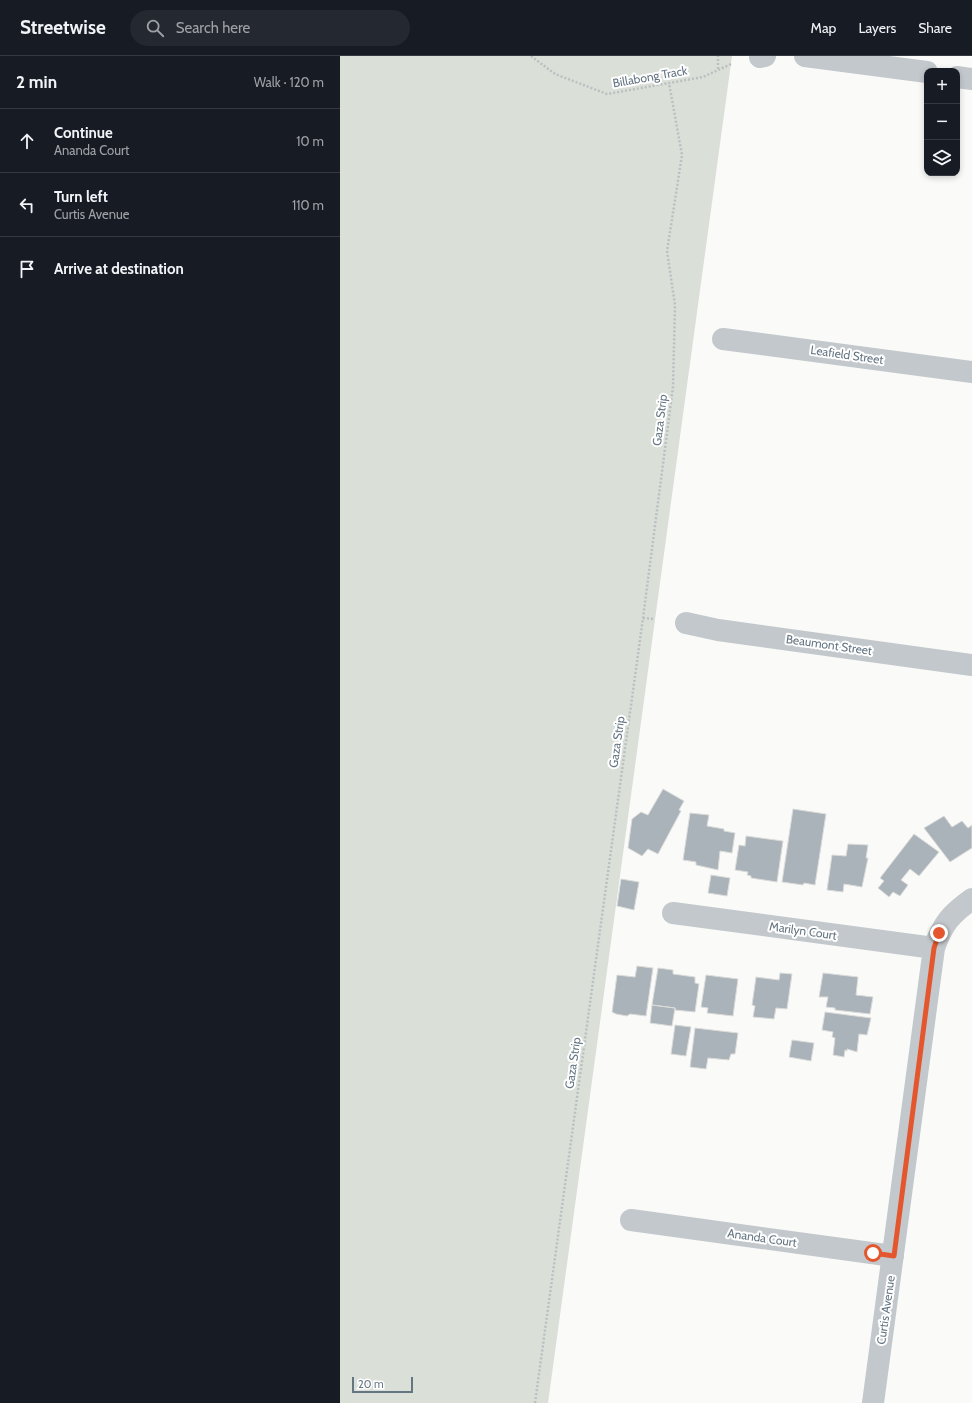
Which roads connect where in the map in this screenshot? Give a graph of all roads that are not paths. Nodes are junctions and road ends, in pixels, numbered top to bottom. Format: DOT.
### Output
graph roads {
  1 [pos="805,56"];
  2 [pos="924,72"];
  3 [pos="960,77"];
  4 [pos="972,79"];
  5 [pos="723,339"];
  6 [pos="972,372"];
  7 [pos="686,623"];
  8 [pos="972,665"];
  9 [pos="972,899"];
  10 [pos="673,913"];
  11 [pos="934,948"];
  12 [pos="631,1220"];
  13 [pos="894,1256"];
  14 [pos="873,1403"];
  1 -- 2 [label="street"];
  3 -- 4 [label="street"];
  5 -- 6 [label="street, Leafield Street"];
  7 -- 8 [label="street, Beaumont Street"];
  9 -- 11 [label="street, Curtis Avenue"];
  10 -- 11 [label="street, Marilyn Court"];
  11 -- 13 [label="street, Curtis Avenue"];
  12 -- 13 [label="street, Ananda Court"];
  13 -- 14 [label="street, Curtis Avenue"];
}
